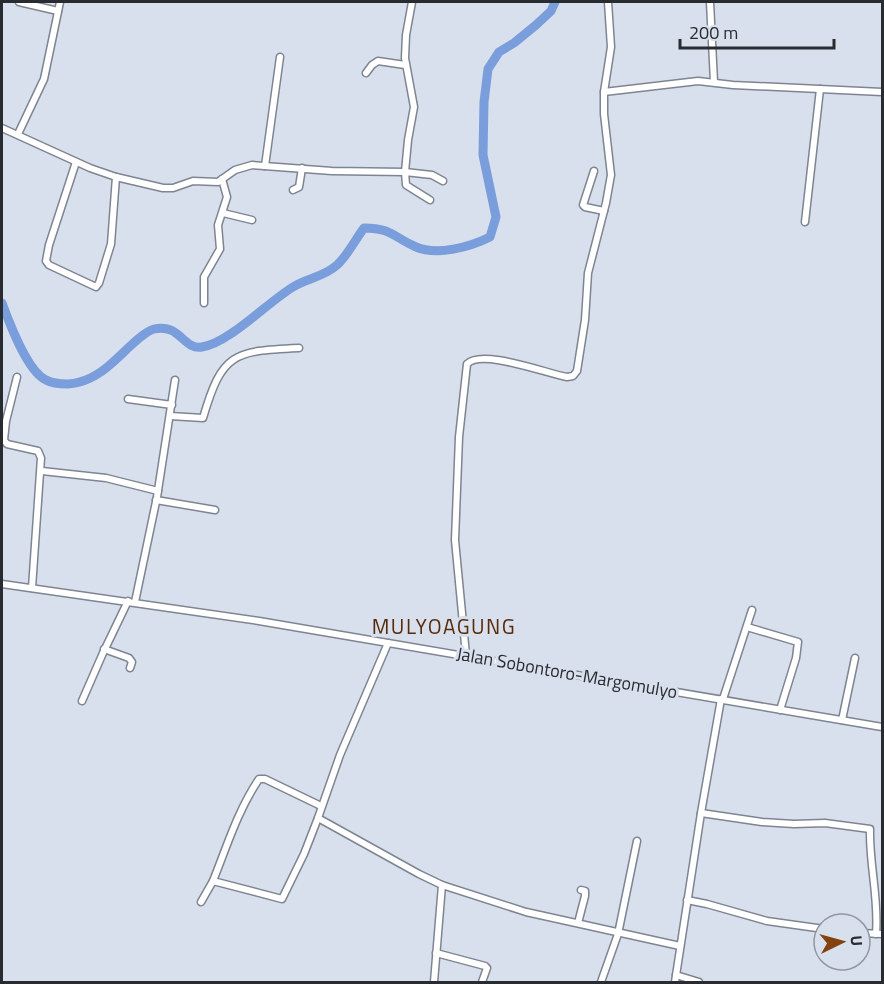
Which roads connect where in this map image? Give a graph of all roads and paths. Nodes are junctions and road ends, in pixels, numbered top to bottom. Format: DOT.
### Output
graph roads {
  1 [pos="19,2"];
  2 [pos="60,2"];
  3 [pos="412,2"];
  4 [pos="608,2"];
  5 [pos="710,2"];
  6 [pos="58,11"];
  7 [pos="280,57"];
  8 [pos="405,65"];
  9 [pos="366,73"];
  10 [pos="714,82"];
  11 [pos="820,89"];
  12 [pos="604,92"];
  13 [pos="882,92"];
  14 [pos="2,129"];
  15 [pos="18,134"];
  16 [pos="76,162"];
  17 [pos="265,166"];
  18 [pos="302,168"];
  19 [pos="594,171"];
  20 [pos="405,172"];
  21 [pos="116,177"];
  22 [pos="222,179"];
  23 [pos="443,182"];
  24 [pos="293,190"];
  25 [pos="430,200"];
  26 [pos="604,211"];
  27 [pos="223,213"];
  28 [pos="252,220"];
  29 [pos="805,222"];
  30 [pos="204,303"];
  31 [pos="298,348"];
  32 [pos="17,377"];
  33 [pos="175,380"];
  34 [pos="128,399"];
  35 [pos="172,405"];
  36 [pos="170,416"];
  37 [pos="4,421"];
  38 [pos="42,471"];
  39 [pos="158,491"];
  40 [pos="156,500"];
  41 [pos="215,510"];
  42 [pos="2,584"];
  43 [pos="32,588"];
  44 [pos="131,602"];
  45 [pos="752,610"];
  46 [pos="747,627"];
  47 [pos="388,643"];
  48 [pos="105,649"];
  49 [pos="466,655"];
  50 [pos="855,658"];
  51 [pos="130,668"];
  52 [pos="722,699"];
  53 [pos="82,701"];
  54 [pos="780,710"];
  55 [pos="842,720"];
  56 [pos="882,727"];
  57 [pos="321,806"];
  58 [pos="701,813"];
  59 [pos="318,818"];
  60 [pos="637,841"];
  61 [pos="213,881"];
  62 [pos="442,885"];
  63 [pos="581,890"];
  64 [pos="687,900"];
  65 [pos="201,902"];
  66 [pos="578,923"];
  67 [pos="812,927"];
  68 [pos="618,933"];
  69 [pos="879,934"];
  70 [pos="680,946"];
  71 [pos="436,953"];
  72 [pos="676,975"];
  73 [pos="434,982"];
  74 [pos="482,982"];
  75 [pos="601,982"];
  76 [pos="675,982"];
  77 [pos="699,982"];
  1 -- 6 [label="street"];
  2 -- 6 [label="street"];
  3 -- 8 [label="street"];
  4 -- 12 [label="street"];
  5 -- 10 [label="street"];
  6 -- 15 [label="street"];
  7 -- 17 [label="street"];
  8 -- 9 [label="street"];
  8 -- 20 [label="street"];
  10 -- 11 [label="street"];
  10 -- 12 [label="street"];
  11 -- 13 [label="street"];
  11 -- 29 [label="street"];
  12 -- 26 [label="street"];
  14 -- 15 [label="street"];
  15 -- 16 [label="street"];
  16 -- 21 [label="street"];
  16 -- 21 [label="street"];
  17 -- 18 [label="street"];
  17 -- 22 [label="street"];
  18 -- 20 [label="street"];
  18 -- 24 [label="street"];
  19 -- 26 [label="street"];
  20 -- 23 [label="street"];
  20 -- 25 [label="street"];
  21 -- 22 [label="street"];
  22 -- 27 [label="street"];
  26 -- 49 [label="street"];
  27 -- 28 [label="street"];
  27 -- 30 [label="street"];
  31 -- 36 [label="street"];
  32 -- 37 [label="street"];
  33 -- 35 [label="street"];
  34 -- 35 [label="street"];
  35 -- 36 [label="street"];
  36 -- 39 [label="street"];
  37 -- 38 [label="street"];
  38 -- 39 [label="street"];
  38 -- 43 [label="street"];
  39 -- 40 [label="street"];
  40 -- 41 [label="street"];
  40 -- 44 [label="street"];
  42 -- 43 [label="street, Jalan Sobontoro-Margomulyo"];
  43 -- 44 [label="street, Jalan Sobontoro-Margomulyo"];
  44 -- 47 [label="street, Jalan Sobontoro-Margomulyo"];
  44 -- 48 [label="street"];
  45 -- 46 [label="street"];
  46 -- 52 [label="street"];
  46 -- 54 [label="street"];
  47 -- 49 [label="street, Jalan Sobontoro-Margomulyo"];
  47 -- 57 [label="street"];
  48 -- 51 [label="street"];
  48 -- 53 [label="street"];
  49 -- 52 [label="street, Jalan Sobontoro-Margomulyo"];
  50 -- 55 [label="street"];
  52 -- 54 [label="street, Jalan Sobontoro-Margomulyo"];
  52 -- 58 [label="street"];
  54 -- 55 [label="street, Jalan Sobontoro-Margomulyo"];
  55 -- 56 [label="street, Jalan Sobontoro-Margomulyo"];
  57 -- 59 [label="street"];
  57 -- 61 [label="street"];
  58 -- 64 [label="street"];
  58 -- 69 [label="street"];
  59 -- 61 [label="street"];
  59 -- 62 [label="street"];
  60 -- 68 [label="street"];
  61 -- 65 [label="street"];
  62 -- 66 [label="street"];
  62 -- 71 [label="street"];
  63 -- 66 [label="street"];
  64 -- 67 [label="street"];
  64 -- 70 [label="street"];
  66 -- 68 [label="street"];
  68 -- 70 [label="street"];
  68 -- 75 [label="street"];
  70 -- 72 [label="street"];
  71 -- 73 [label="street"];
  71 -- 74 [label="street"];
  72 -- 76 [label="street"];
  72 -- 77 [label="street"];
}
